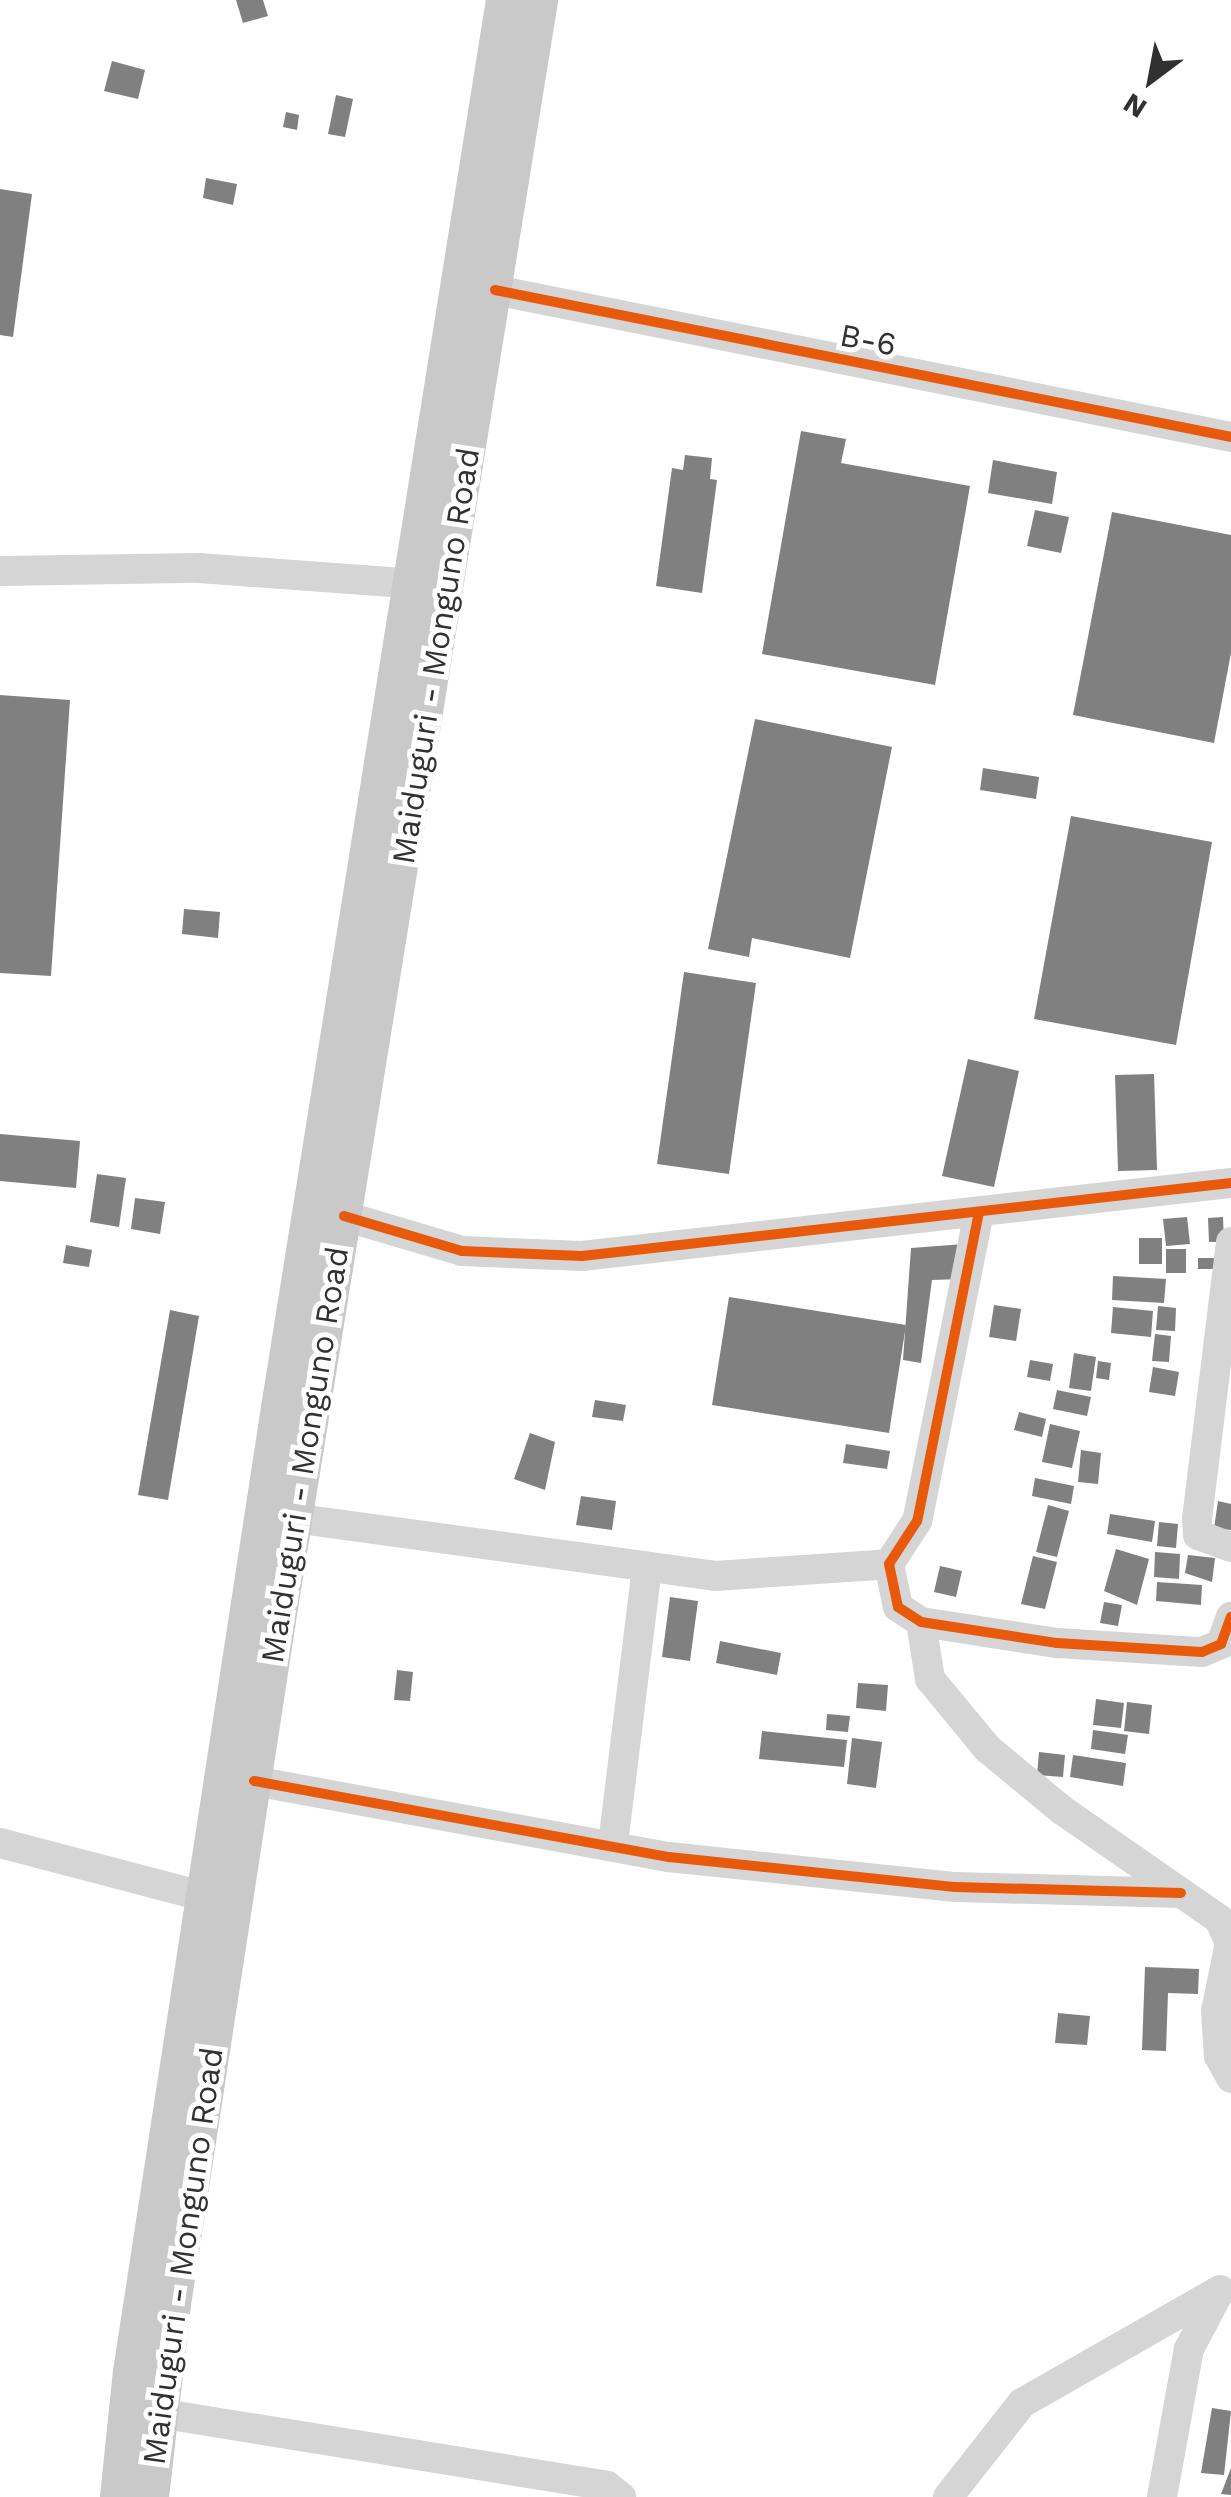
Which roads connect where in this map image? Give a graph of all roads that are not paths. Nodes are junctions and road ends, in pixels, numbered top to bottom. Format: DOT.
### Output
graph roads {
  1 [pos="505,0"];
  2 [pos="539,0"];
  3 [pos="495,290"];
  4 [pos="1231,438"];
  5 [pos="0,570"];
  6 [pos="415,584"];
  7 [pos="1231,1183"];
  8 [pos="979,1212"];
  9 [pos="344,1216"];
  10 [pos="1231,1242"];
  11 [pos="293,1518"];
  12 [pos="1231,1547"];
  13 [pos="889,1564"];
  14 [pos="647,1566"];
  15 [pos="1231,1616"];
  16 [pos="921,1622"];
  17 [pos="254,1780"];
  18 [pos="0,1843"];
  19 [pos="614,1844"];
  20 [pos="1181,1893"];
  21 [pos="206,1897"];
  22 [pos="1231,2078"];
  23 [pos="1225,2284"];
  24 [pos="158,2412"];
  25 [pos="119,2497"];
  26 [pos="150,2497"];
  27 [pos="621,2497"];
  28 [pos="948,2497"];
  29 [pos="1162,2497"];
  1 -- 6 [label="main road, Maiduguri - Monguno Road"];
  2 -- 3 [label="main road, Maiduguri - Monguno Road"];
  3 -- 4 [label="street, B-6"];
  3 -- 9 [label="main road, Maiduguri - Monguno Road"];
  5 -- 6 [label="street"];
  6 -- 21 [label="main road, Maiduguri - Monguno Road"];
  7 -- 8 [label="street"];
  8 -- 9 [label="street"];
  8 -- 13 [label="street"];
  9 -- 11 [label="main road, Maiduguri - Monguno Road"];
  10 -- 12 [label="street"];
  11 -- 14 [label="street"];
  11 -- 17 [label="main road, Maiduguri - Monguno Road"];
  13 -- 14 [label="street"];
  13 -- 16 [label="street"];
  14 -- 19 [label="street"];
  15 -- 16 [label="street"];
  16 -- 20 [label="street"];
  17 -- 19 [label="street"];
  17 -- 24 [label="main road, Maiduguri - Monguno Road"];
  18 -- 21 [label="street"];
  19 -- 20 [label="street"];
  20 -- 22 [label="street"];
  21 -- 25 [label="main road, Maiduguri - Monguno Road"];
  23 -- 28 [label="street"];
  23 -- 29 [label="street"];
  24 -- 26 [label="main road, Maiduguri - Monguno Road"];
  24 -- 27 [label="street"];
}
